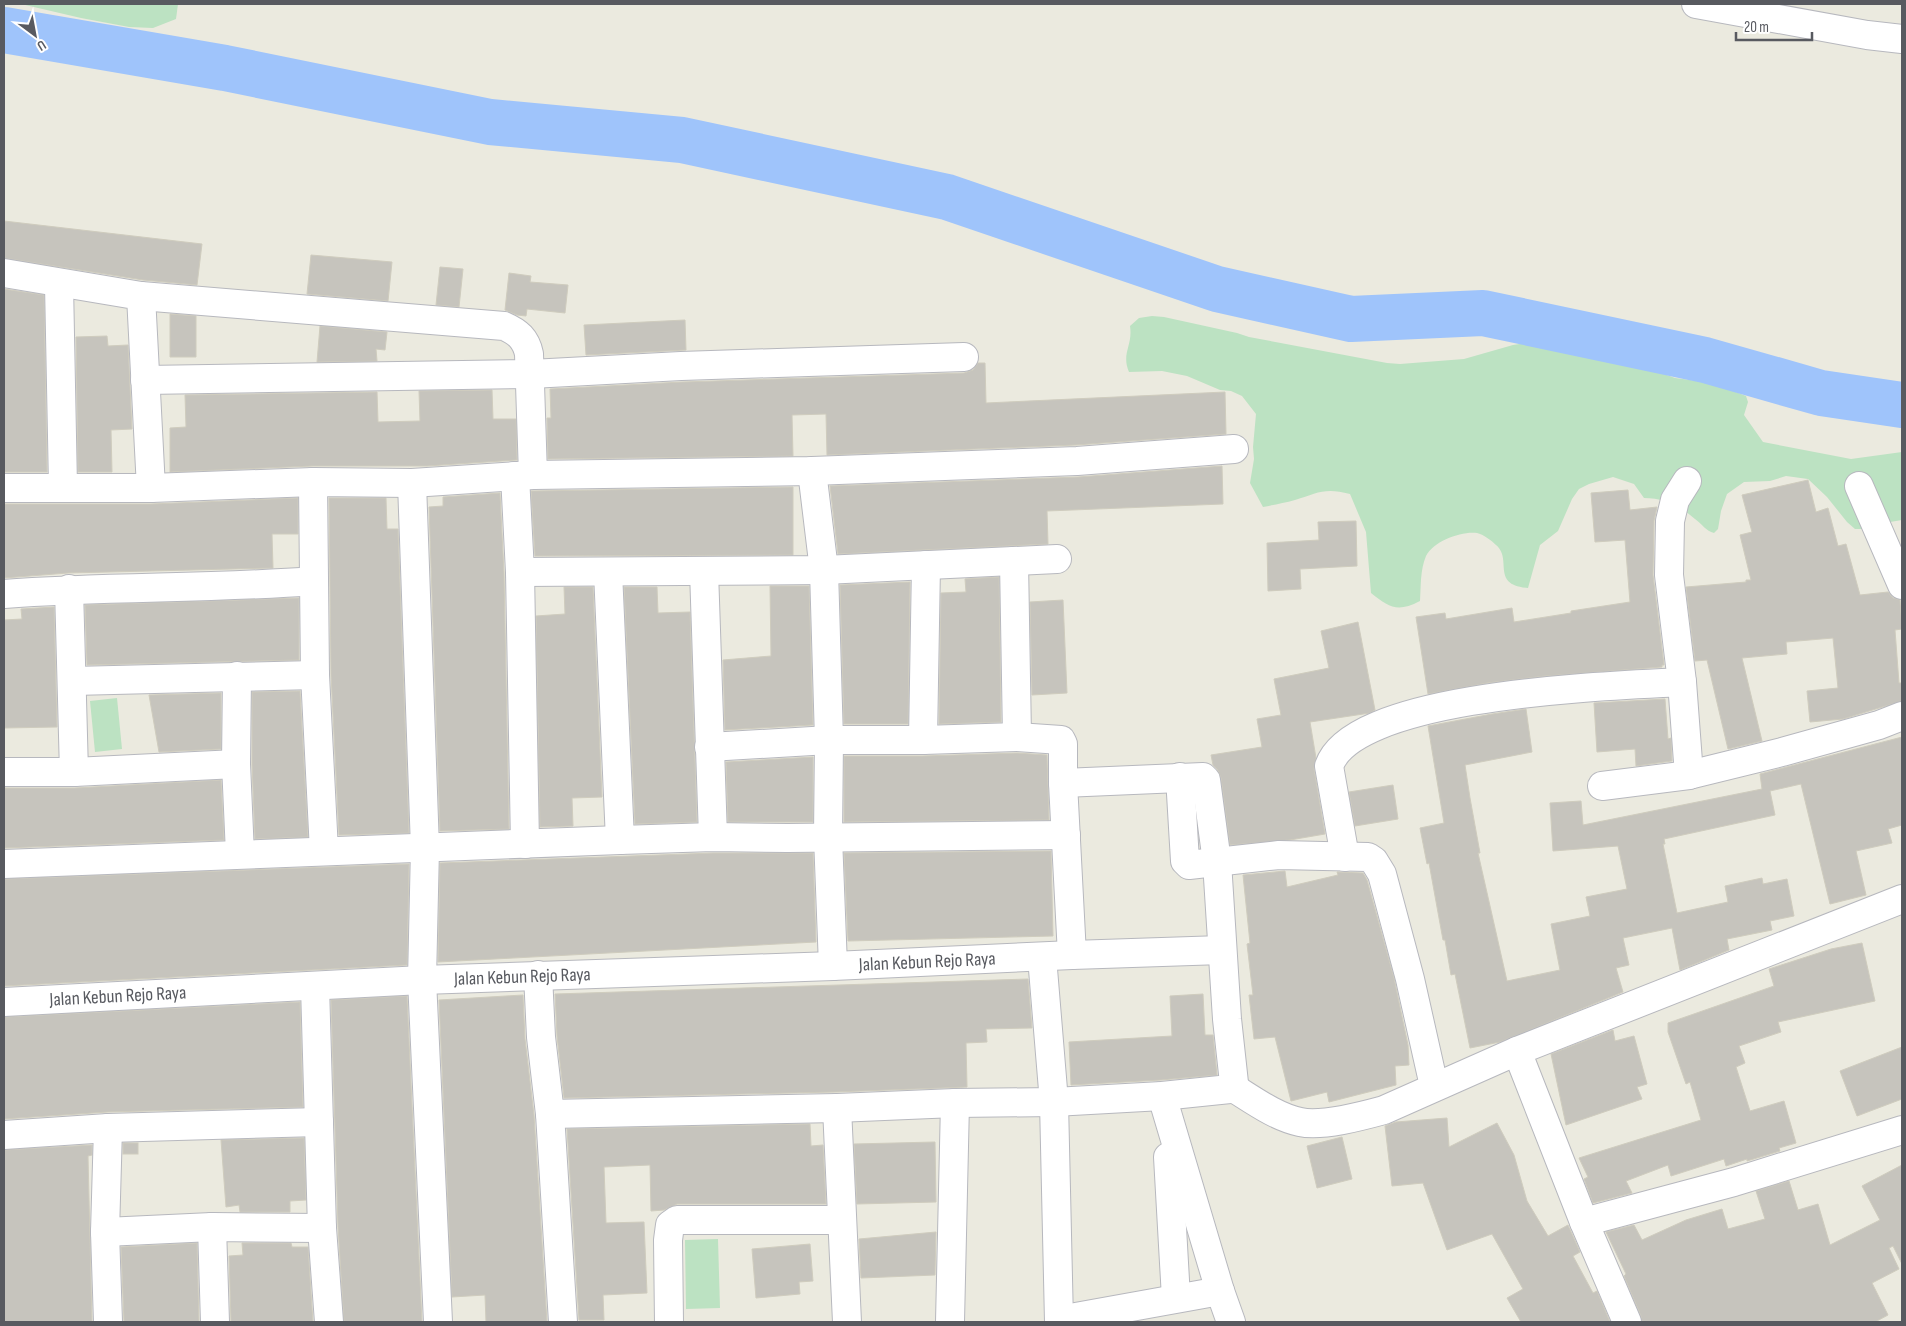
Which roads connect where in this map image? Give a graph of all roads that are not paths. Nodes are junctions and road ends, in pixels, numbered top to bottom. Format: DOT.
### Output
graph roads {
  1 [pos="1696,4"];
  2 [pos="1902,39"];
  3 [pos="4,273"];
  4 [pos="59,284"];
  5 [pos="141,296"];
  6 [pos="964,357"];
  7 [pos="531,374"];
  8 [pos="145,380"];
  9 [pos="1234,450"];
  10 [pos="812,471"];
  11 [pos="524,475"];
  12 [pos="1686,481"];
  13 [pos="314,482"];
  14 [pos="412,483"];
  15 [pos="1859,486"];
  16 [pos="63,487"];
  17 [pos="4,488"];
  18 [pos="151,488"];
  19 [pos="1057,559"];
  20 [pos="1014,561"];
  21 [pos="926,564"];
  22 [pos="824,570"];
  23 [pos="520,572"];
  24 [pos="608,572"];
  25 [pos="704,572"];
  26 [pos="314,580"];
  27 [pos="1902,585"];
  28 [pos="69,589"];
  29 [pos="4,594"];
  30 [pos="315,675"];
  31 [pos="237,676"];
  32 [pos="73,681"];
  33 [pos="1682,682"];
  34 [pos="1902,716"];
  35 [pos="1017,737"];
  36 [pos="829,740"];
  37 [pos="923,740"];
  38 [pos="709,747"];
  39 [pos="236,764"];
  40 [pos="4,772"];
  41 [pos="74,772"];
  42 [pos="1689,775"];
  43 [pos="1064,783"];
  44 [pos="1602,786"];
  45 [pos="1066,835"];
  46 [pos="713,837"];
  47 [pos="828,837"];
  48 [pos="620,840"];
  49 [pos="525,844"];
  50 [pos="425,848"];
  51 [pos="324,851"];
  52 [pos="240,854"];
  53 [pos="1345,857"];
  54 [pos="1216,862"];
  55 [pos="4,864"];
  56 [pos="1902,899"];
  57 [pos="1222,950"];
  58 [pos="1072,954"];
  59 [pos="1042,957"];
  60 [pos="833,966"];
  61 [pos="538,975"];
  62 [pos="422,980"];
  63 [pos="315,986"];
  64 [pos="4,1002"];
  65 [pos="1517,1051"];
  66 [pos="1434,1086"];
  67 [pos="1232,1087"];
  68 [pos="955,1102"];
  69 [pos="1054,1102"];
  70 [pos="1164,1104"];
  71 [pos="837,1108"];
  72 [pos="550,1114"];
  73 [pos="319,1122"];
  74 [pos="108,1128"];
  75 [pos="1902,1130"];
  76 [pos="4,1135"];
  77 [pos="842,1220"];
  78 [pos="1584,1222"];
  79 [pos="212,1228"];
  80 [pos="322,1228"];
  81 [pos="105,1232"];
  82 [pos="1220,1291"];
  83 [pos="1176,1298"];
  84 [pos="1059,1321"];
  85 [pos="108,1322"];
  86 [pos="215,1322"];
  87 [pos="329,1322"];
  88 [pos="438,1322"];
  89 [pos="563,1322"];
  90 [pos="669,1322"];
  91 [pos="847,1322"];
  92 [pos="950,1322"];
  93 [pos="1231,1322"];
  94 [pos="1627,1322"];
  1 -- 2 [label="street"];
  3 -- 4 [label="street"];
  4 -- 5 [label="street"];
  4 -- 16 [label="street"];
  5 -- 7 [label="street"];
  5 -- 8 [label="street"];
  6 -- 7 [label="street"];
  7 -- 8 [label="street"];
  7 -- 11 [label="street"];
  8 -- 18 [label="street"];
  9 -- 10 [label="street"];
  10 -- 11 [label="street"];
  10 -- 22 [label="street"];
  11 -- 14 [label="street"];
  11 -- 23 [label="street"];
  12 -- 33 [label="street"];
  13 -- 14 [label="street"];
  13 -- 18 [label="street"];
  13 -- 26 [label="street"];
  14 -- 50 [label="street"];
  15 -- 27 [label="street"];
  16 -- 17 [label="street"];
  16 -- 18 [label="street"];
  19 -- 20 [label="street"];
  20 -- 21 [label="street"];
  20 -- 35 [label="street"];
  21 -- 22 [label="street"];
  21 -- 37 [label="street"];
  22 -- 25 [label="street"];
  22 -- 36 [label="street"];
  23 -- 24 [label="street"];
  23 -- 49 [label="street"];
  24 -- 25 [label="street"];
  24 -- 48 [label="street"];
  25 -- 38 [label="street"];
  26 -- 28 [label="street"];
  26 -- 30 [label="street"];
  28 -- 29 [label="street"];
  28 -- 32 [label="street"];
  30 -- 31 [label="street"];
  30 -- 51 [label="street"];
  31 -- 32 [label="street"];
  31 -- 39 [label="street"];
  32 -- 41 [label="street"];
  33 -- 42 [label="street"];
  33 -- 53 [label="street"];
  34 -- 42 [label="street"];
  35 -- 37 [label="street"];
  35 -- 43 [label="street"];
  36 -- 37 [label="street"];
  36 -- 38 [label="street"];
  36 -- 47 [label="street"];
  38 -- 46 [label="street"];
  39 -- 41 [label="street"];
  39 -- 52 [label="street"];
  40 -- 41 [label="street"];
  42 -- 44 [label="street"];
  43 -- 45 [label="street"];
  43 -- 54 [label="street"];
  45 -- 47 [label="street"];
  45 -- 58 [label="street"];
  46 -- 47 [label="street"];
  46 -- 48 [label="street"];
  47 -- 60 [label="street"];
  48 -- 49 [label="street"];
  49 -- 50 [label="street"];
  50 -- 51 [label="street"];
  50 -- 62 [label="street"];
  51 -- 52 [label="street"];
  52 -- 55 [label="street"];
  53 -- 54 [label="street"];
  53 -- 66 [label="street"];
  54 -- 57 [label="street"];
  56 -- 65 [label="street"];
  57 -- 58 [label="street, Jalan Kebun Rejo Raya"];
  57 -- 67 [label="street"];
  58 -- 59 [label="street, Jalan Kebun Rejo Raya"];
  59 -- 60 [label="street, Jalan Kebun Rejo Raya"];
  59 -- 69 [label="street"];
  60 -- 61 [label="street, Jalan Kebun Rejo Raya"];
  61 -- 62 [label="street, Jalan Kebun Rejo Raya"];
  61 -- 72 [label="street"];
  62 -- 63 [label="street, Jalan Kebun Rejo Raya"];
  62 -- 88 [label="street"];
  63 -- 64 [label="street, Jalan Kebun Rejo Raya"];
  63 -- 73 [label="street"];
  65 -- 66 [label="street"];
  65 -- 78 [label="street"];
  66 -- 67 [label="street"];
  67 -- 70 [label="street"];
  68 -- 69 [label="street"];
  68 -- 71 [label="street"];
  68 -- 92 [label="street"];
  69 -- 70 [label="street"];
  69 -- 84 [label="street"];
  70 -- 82 [label="street"];
  70 -- 83 [label="street"];
  71 -- 72 [label="street"];
  71 -- 77 [label="street"];
  72 -- 89 [label="street"];
  73 -- 74 [label="street"];
  73 -- 80 [label="street"];
  74 -- 76 [label="street"];
  74 -- 81 [label="street"];
  75 -- 78 [label="street"];
  77 -- 90 [label="street"];
  77 -- 91 [label="street"];
  78 -- 94 [label="street"];
  79 -- 80 [label="street"];
  79 -- 81 [label="street"];
  79 -- 86 [label="street"];
  80 -- 87 [label="street"];
  81 -- 85 [label="street"];
  82 -- 83 [label="street"];
  82 -- 93 [label="street"];
  83 -- 84 [label="street"];
}
